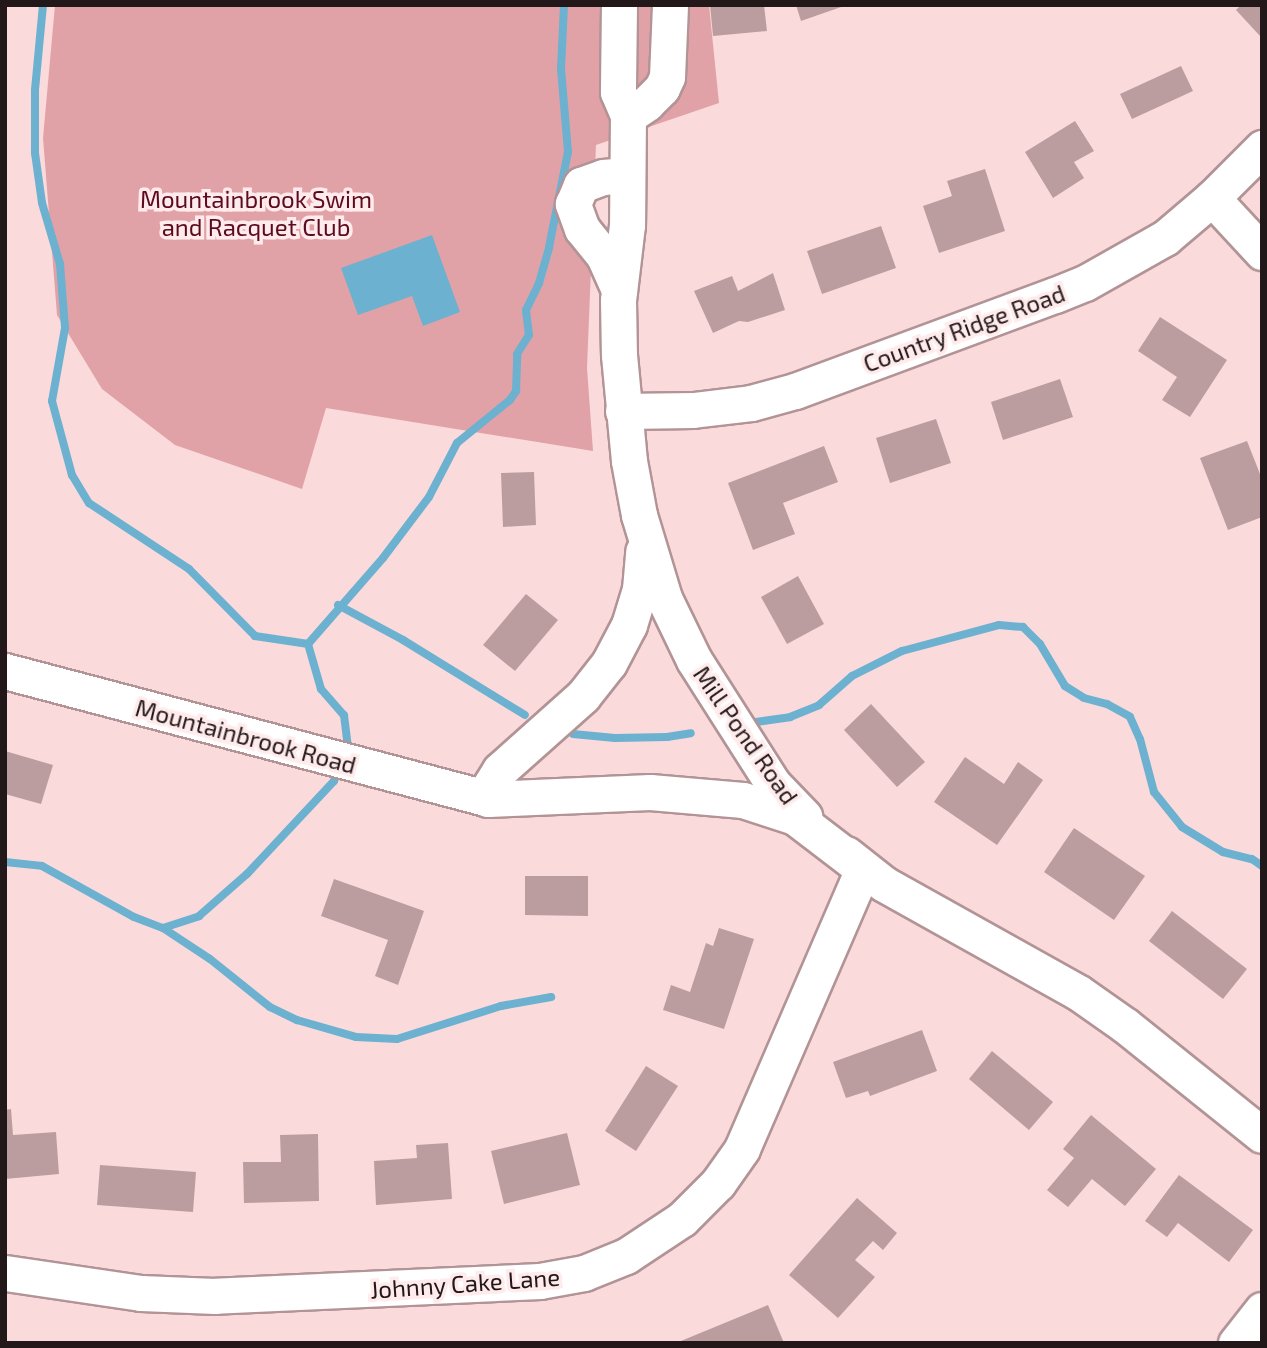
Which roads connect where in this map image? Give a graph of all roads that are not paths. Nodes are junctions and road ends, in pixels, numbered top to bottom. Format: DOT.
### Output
graph roads {
  1 [pos="619,5"];
  2 [pos="670,5"];
  3 [pos="628,117"];
  4 [pos="1262,148"];
  5 [pos="627,175"];
  6 [pos="1212,198"];
  7 [pos="1262,252"];
  8 [pos="619,290"];
  9 [pos="624,411"];
  10 [pos="639,515"];
  11 [pos="5,671"];
  12 [pos="488,799"];
  13 [pos="863,869"];
  14 [pos="1262,1135"];
  15 [pos="5,1273"];
  16 [pos="1262,1310"];
  17 [pos="1236,1343"];
  1 -- 3 [label="street, Mill Pond Road"];
  2 -- 3 [label="street"];
  3 -- 5 [label="street, Mill Pond Road"];
  4 -- 6 [label="street, Country Ridge Road"];
  5 -- 8 [label="street, Mill Pond Road"];
  5 -- 8 [label="street"];
  6 -- 7 [label="street"];
  6 -- 9 [label="street, Country Ridge Road"];
  8 -- 9 [label="street, Mill Pond Road"];
  9 -- 10 [label="street, Mill Pond Road"];
  10 -- 12 [label="street"];
  10 -- 13 [label="street, Mill Pond Road"];
  11 -- 12 [label="street, Mountainbrook Road"];
  12 -- 13 [label="street, Mountainbrook Road"];
  13 -- 14 [label="street, Mill Pond Road"];
  13 -- 15 [label="street, Johnny Cake Lane"];
  16 -- 17 [label="street"];
}
